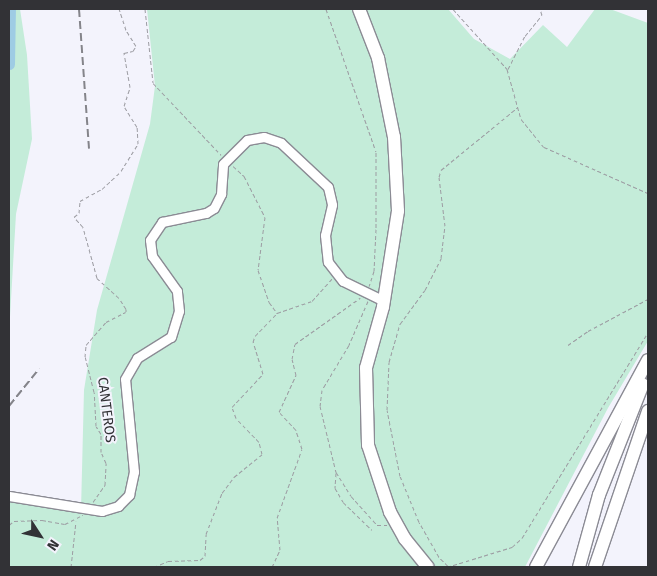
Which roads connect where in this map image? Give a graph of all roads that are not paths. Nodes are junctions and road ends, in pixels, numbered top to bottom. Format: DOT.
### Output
graph roads {
  1 [pos="359,9"];
  2 [pos="384,301"];
  3 [pos="648,360"];
  4 [pos="648,373"];
  5 [pos="648,411"];
  6 [pos="620,490"];
  7 [pos="9,496"];
  8 [pos="405,539"];
  9 [pos="417,567"];
  10 [pos="428,567"];
  11 [pos="536,567"];
  12 [pos="579,567"];
  13 [pos="595,567"];
  14 [pos="600,567"];
  1 -- 2 [label="highway"];
  2 -- 7 [label="street"];
  2 -- 8 [label="highway"];
  3 -- 11 [label="highway"];
  4 -- 12 [label="highway"];
  5 -- 6 [label="highway"];
  6 -- 13 [label="highway"];
  6 -- 14 [label="highway"];
  8 -- 9 [label="highway"];
  8 -- 10 [label="highway"];
}
